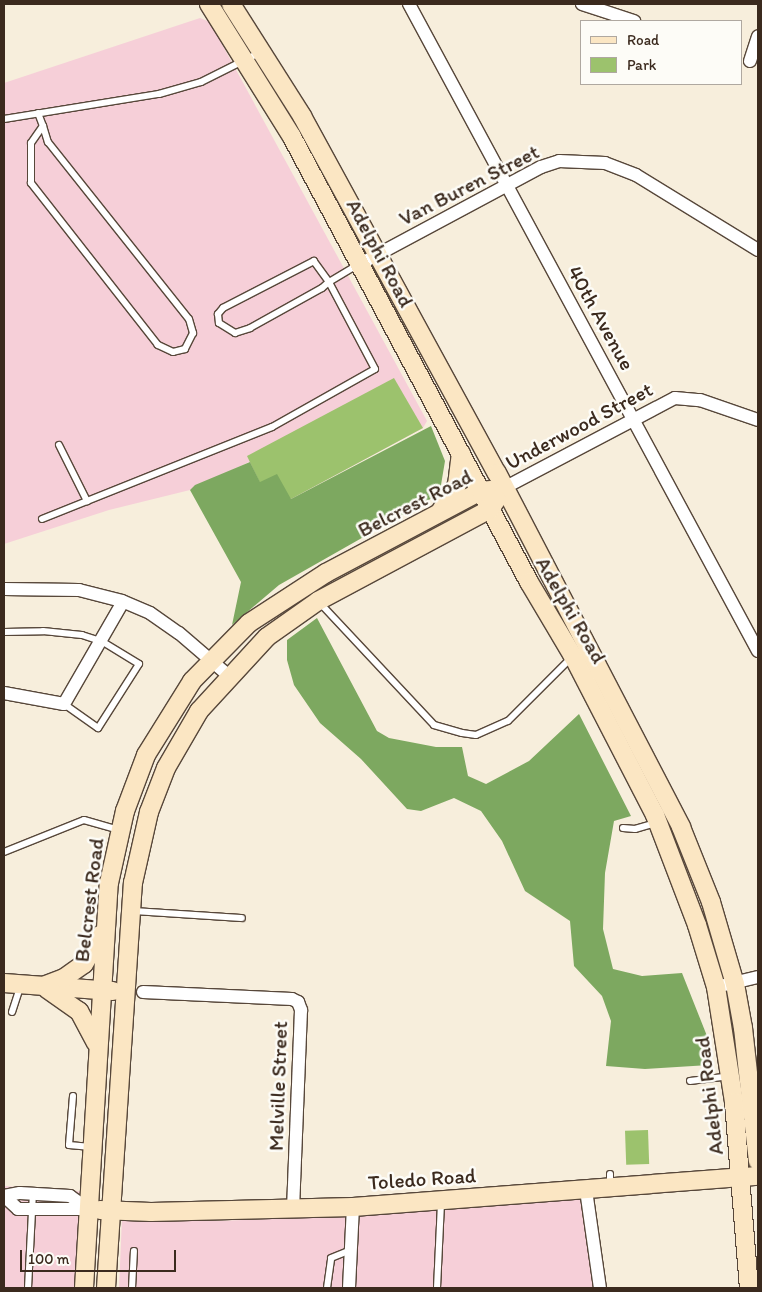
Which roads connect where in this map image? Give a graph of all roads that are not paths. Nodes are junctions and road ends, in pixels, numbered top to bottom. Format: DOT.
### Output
graph roads {
  1 [pos="209,4"];
  2 [pos="231,4"];
  3 [pos="409,4"];
  4 [pos="582,4"];
  5 [pos="631,20"];
  6 [pos="758,36"];
  7 [pos="262,52"];
  8 [pos="246,60"];
  9 [pos="750,61"];
  10 [pos="38,113"];
  11 [pos="4,119"];
  12 [pos="43,126"];
  13 [pos="505,186"];
  14 [pos="758,250"];
  15 [pos="376,255"];
  16 [pos="360,264"];
  17 [pos="329,282"];
  18 [pos="634,419"];
  19 [pos="758,420"];
  20 [pos="59,445"];
  21 [pos="461,453"];
  22 [pos="504,488"];
  23 [pos="481,491"];
  24 [pos="86,501"];
  25 [pos="490,509"];
  26 [pos="436,516"];
  27 [pos="42,519"];
  28 [pos="4,589"];
  29 [pos="318,601"];
  30 [pos="123,602"];
  31 [pos="4,632"];
  32 [pos="103,642"];
  33 [pos="758,651"];
  34 [pos="573,656"];
  35 [pos="210,660"];
  36 [pos="229,676"];
  37 [pos="4,693"];
  38 [pos="64,704"];
  39 [pos="658,822"];
  40 [pos="623,828"];
  41 [pos="120,830"];
  42 [pos="4,852"];
  43 [pos="131,911"];
  44 [pos="242,918"];
  45 [pos="106,919"];
  46 [pos="758,977"];
  47 [pos="12,984"];
  48 [pos="734,984"];
  49 [pos="42,986"];
  50 [pos="716,987"];
  51 [pos="101,990"];
  52 [pos="125,992"];
  53 [pos="143,992"];
  54 [pos="12,1012"];
  55 [pos="98,1049"];
  56 [pos="732,1075"];
  57 [pos="690,1081"];
  58 [pos="73,1096"];
  59 [pos="92,1147"];
  60 [pos="758,1161"];
  61 [pos="750,1177"];
  62 [pos="586,1190"];
  63 [pos="33,1194"];
  64 [pos="4,1199"];
  65 [pos="441,1200"];
  66 [pos="353,1207"];
  67 [pos="88,1209"];
  68 [pos="293,1209"];
  69 [pos="32,1210"];
  70 [pos="111,1210"];
  71 [pos="351,1250"];
  72 [pos="134,1251"];
  73 [pos="28,1288"];
  74 [pos="84,1288"];
  75 [pos="106,1288"];
  76 [pos="132,1288"];
  77 [pos="326,1288"];
  78 [pos="349,1288"];
  79 [pos="437,1288"];
  80 [pos="600,1288"];
  81 [pos="748,1288"];
  1 -- 8 [label="main road, Adelphi Road"];
  2 -- 7 [label="main road, Adelphi Road"];
  3 -- 13 [label="street, 40th Avenue"];
  4 -- 5 [label="street"];
  6 -- 9 [label="street"];
  7 -- 8 [label="lane"];
  7 -- 15 [label="main road, Adelphi Road"];
  8 -- 10 [label="lane"];
  8 -- 16 [label="main road, Adelphi Road"];
  10 -- 11 [label="lane"];
  10 -- 12 [label="lane"];
  12 -- 12 [label="lane"];
  13 -- 14 [label="street, Van Buren Street"];
  13 -- 15 [label="street, Van Buren Street"];
  13 -- 18 [label="street, 40th Avenue"];
  15 -- 16 [label="street, Van Buren Street"];
  15 -- 22 [label="main road, Adelphi Road"];
  16 -- 17 [label="lane"];
  16 -- 21 [label="main road, Adelphi Road"];
  17 -- 17 [label="lane"];
  17 -- 24 [label="lane"];
  18 -- 19 [label="street, Underwood Street"];
  18 -- 22 [label="street, Underwood Street"];
  18 -- 33 [label="street, 40th Avenue"];
  20 -- 24 [label="lane"];
  21 -- 23 [label="main road, Adelphi Road"];
  21 -- 26 [label="main road"];
  22 -- 23 [label="main road, Belcrest Road"];
  22 -- 25 [label="main road, Belcrest Road"];
  22 -- 48 [label="main road, Adelphi Road"];
  23 -- 25 [label="main road, Adelphi Road"];
  23 -- 26 [label="main road, Belcrest Road"];
  24 -- 27 [label="lane"];
  25 -- 29 [label="main road, Belcrest Road"];
  25 -- 34 [label="main road, Adelphi Road"];
  26 -- 35 [label="main road, Belcrest Road"];
  28 -- 30 [label="street"];
  29 -- 34 [label="lane"];
  29 -- 36 [label="main road, Belcrest Road"];
  30 -- 32 [label="street"];
  30 -- 35 [label="street"];
  31 -- 32 [label="lane"];
  32 -- 38 [label="street"];
  32 -- 38 [label="lane"];
  34 -- 39 [label="main road, Adelphi Road"];
  35 -- 36 [label="street"];
  35 -- 41 [label="main road, Belcrest Road"];
  36 -- 43 [label="main road, Belcrest Road"];
  37 -- 38 [label="street"];
  39 -- 40 [label="lane"];
  39 -- 50 [label="main road, Adelphi Road"];
  41 -- 42 [label="lane"];
  41 -- 45 [label="main road, Belcrest Road"];
  43 -- 44 [label="lane"];
  43 -- 52 [label="main road, Belcrest Road"];
  45 -- 49 [label="main road"];
  45 -- 51 [label="main road, Belcrest Road"];
  46 -- 48 [label="street"];
  47 -- 49 [label="main road"];
  47 -- 54 [label="lane"];
  48 -- 50 [label="street"];
  48 -- 60 [label="main road, Adelphi Road"];
  49 -- 51 [label="main road"];
  49 -- 55 [label="main road"];
  50 -- 56 [label="main road, Adelphi Road"];
  51 -- 52 [label="main road"];
  51 -- 55 [label="main road, Belcrest Road"];
  52 -- 53 [label="lane"];
  52 -- 70 [label="main road, Belcrest Road"];
  53 -- 68 [label="street, Melville Street"];
  55 -- 59 [label="main road, Belcrest Road"];
  56 -- 57 [label="lane"];
  56 -- 61 [label="main road, Adelphi Road"];
  58 -- 59 [label="lane"];
  59 -- 67 [label="main road, Belcrest Road"];
  61 -- 62 [label="main road, Toledo Road"];
  61 -- 81 [label="main road, Adelphi Road"];
  62 -- 65 [label="main road, Toledo Road"];
  62 -- 80 [label="street"];
  63 -- 64 [label="street, Toledo Road"];
  63 -- 67 [label="street, Toledo Road"];
  63 -- 69 [label="lane"];
  64 -- 69 [label="street, Toledo Road"];
  65 -- 66 [label="main road, Toledo Road"];
  65 -- 79 [label="lane"];
  66 -- 68 [label="main road, Toledo Road"];
  66 -- 71 [label="street"];
  67 -- 69 [label="street, Toledo Road"];
  67 -- 70 [label="main road, Toledo Road"];
  67 -- 74 [label="main road, Belcrest Road"];
  68 -- 70 [label="main road, Toledo Road"];
  69 -- 73 [label="lane"];
  70 -- 75 [label="main road, Belcrest Road"];
  71 -- 77 [label="lane"];
  71 -- 78 [label="street"];
  72 -- 76 [label="lane"];
}
